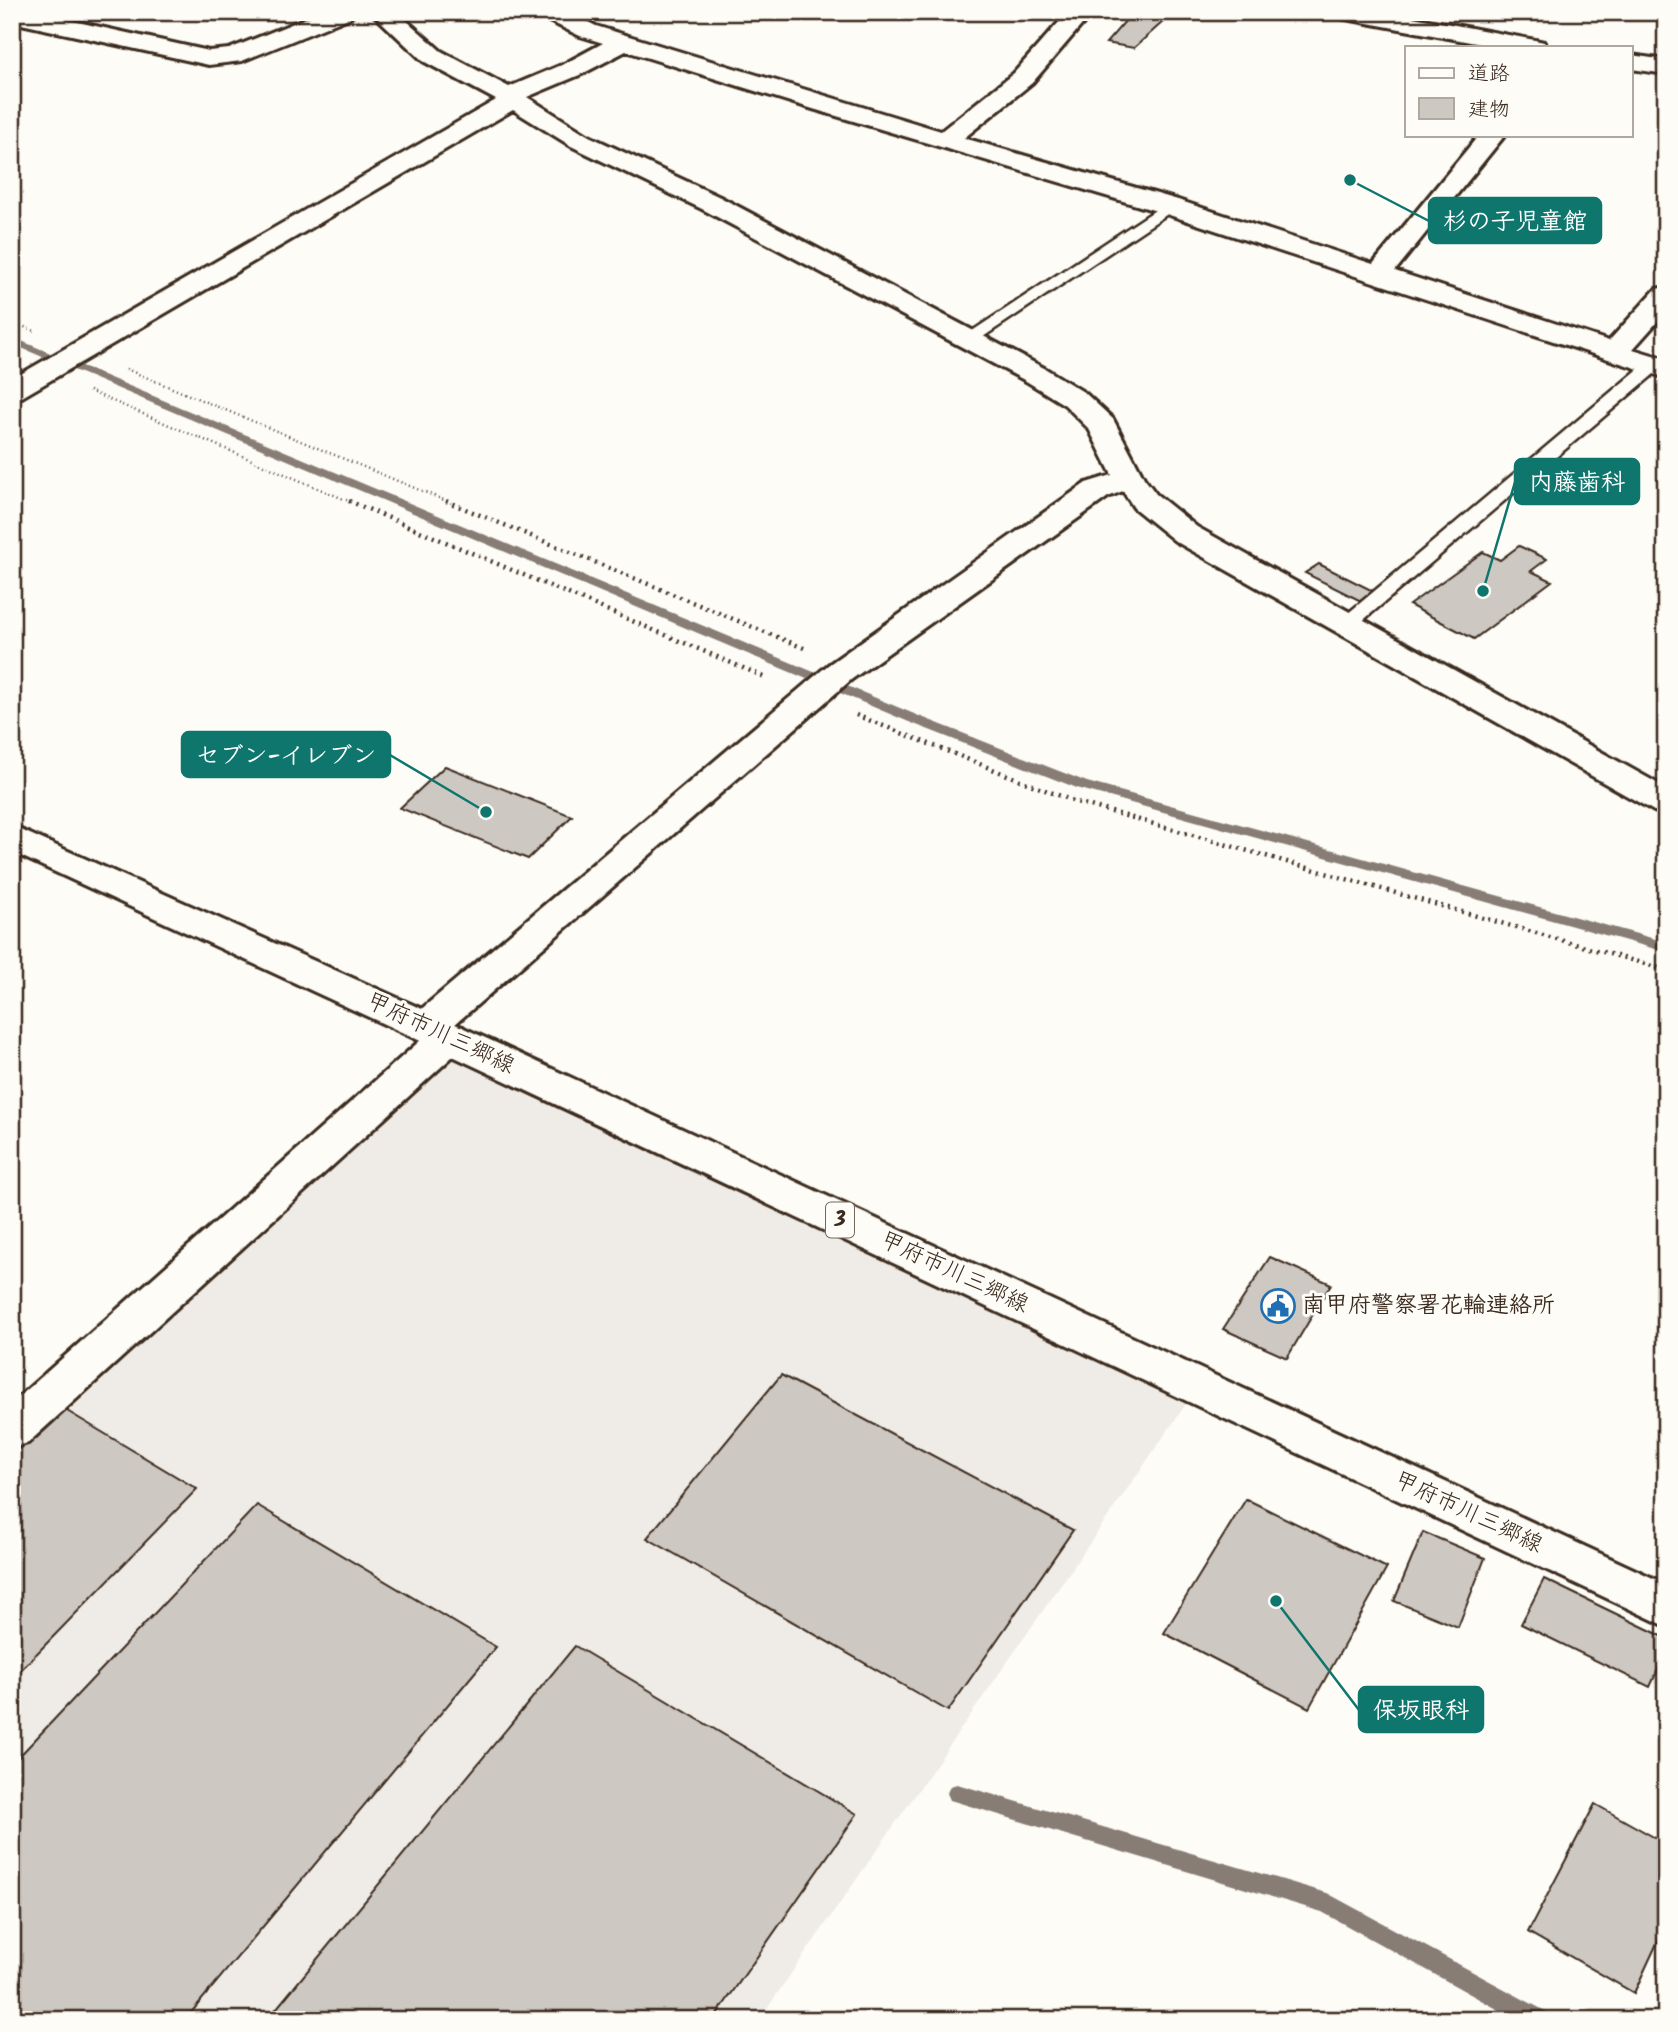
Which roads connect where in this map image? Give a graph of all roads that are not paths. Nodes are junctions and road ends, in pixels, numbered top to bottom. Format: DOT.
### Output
graph roads {
  1 [pos="343,12"];
  2 [pos="383,12"];
  3 [pos="550,12"];
  4 [pos="1081,12"];
  5 [pos="1346,12"];
  6 [pos="12,15"];
  7 [pos="624,43"];
  8 [pos="1530,46"];
  9 [pos="1632,62"];
  10 [pos="1666,67"];
  11 [pos="510,98"];
  12 [pos="1491,136"];
  13 [pos="946,141"];
  14 [pos="1168,206"];
  15 [pos="1378,275"];
  16 [pos="1666,295"];
  17 [pos="968,339"];
  18 [pos="1614,352"];
  19 [pos="1660,367"];
  20 [pos="12,391"];
  21 [pos="1129,479"];
  22 [pos="1347,624"];
  23 [pos="1666,803"];
  24 [pos="12,838"];
  25 [pos="438,1032"];
  26 [pos="12,1430"];
  27 [pos="1666,1606"];
  1 -- 6 [label="street"];
  2 -- 11 [label="street"];
  3 -- 7 [label="street"];
  4 -- 13 [label="street"];
  5 -- 8 [label="street"];
  7 -- 11 [label="street"];
  7 -- 13 [label="street"];
  9 -- 10 [label="street"];
  11 -- 17 [label="street"];
  11 -- 20 [label="street"];
  12 -- 15 [label="street"];
  13 -- 14 [label="street"];
  14 -- 15 [label="street"];
  14 -- 17 [label="lane"];
  15 -- 18 [label="street"];
  16 -- 18 [label="street"];
  17 -- 21 [label="street"];
  18 -- 19 [label="street"];
  19 -- 22 [label="lane"];
  21 -- 22 [label="street"];
  21 -- 25 [label="street"];
  22 -- 23 [label="street"];
  24 -- 25 [label="street, 甲府市川三郷線 / 3"];
  25 -- 26 [label="street"];
  25 -- 27 [label="street, 甲府市川三郷線 / 3"];
}
